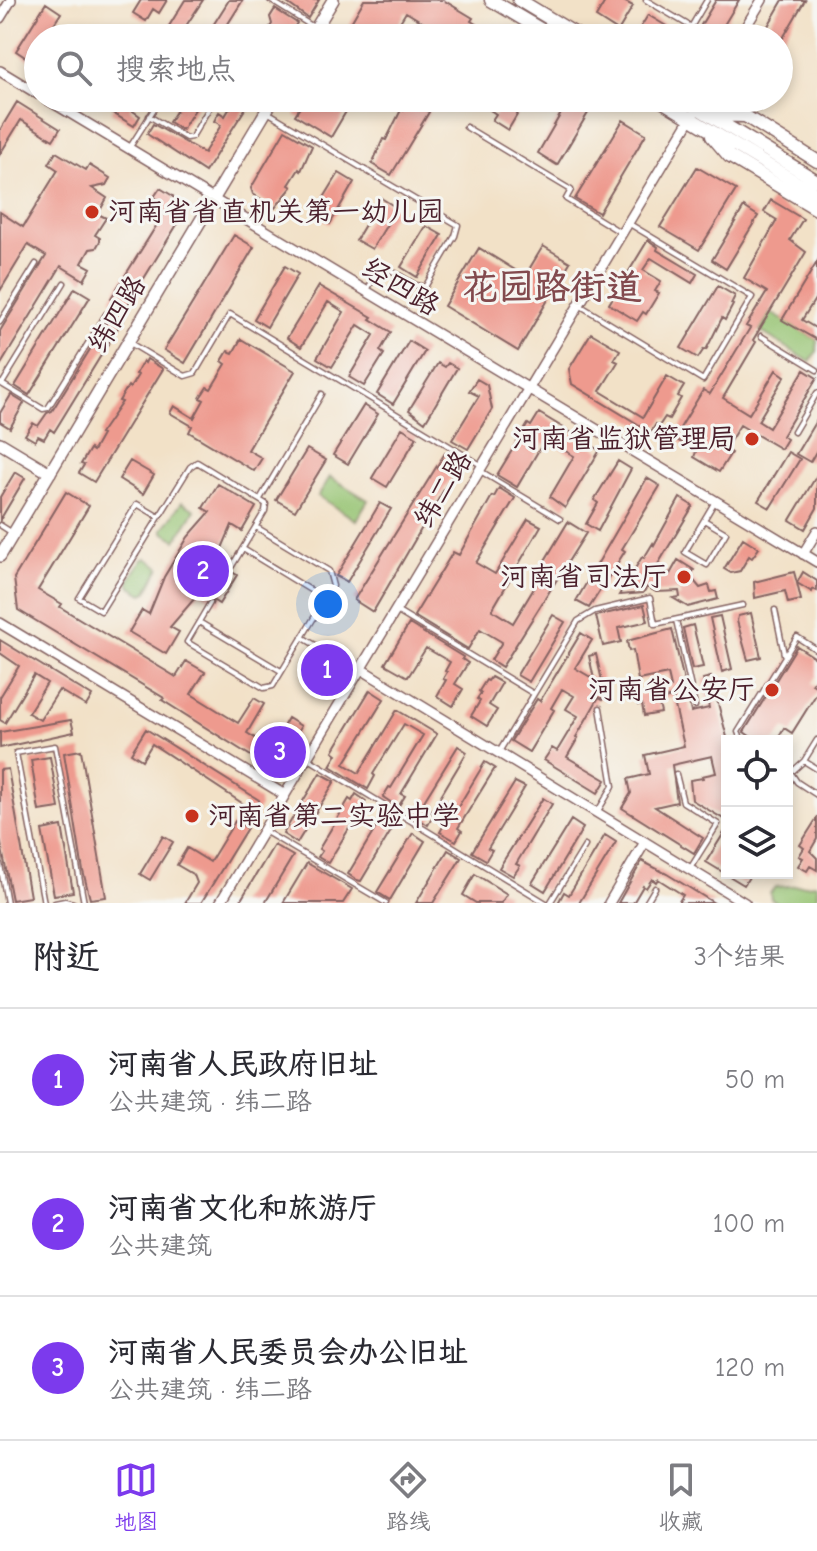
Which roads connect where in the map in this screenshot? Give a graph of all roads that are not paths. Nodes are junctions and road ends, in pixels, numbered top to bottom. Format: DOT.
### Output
graph roads {
  1 [pos="11,0"];
  2 [pos="270,0"];
  3 [pos="333,0"];
  4 [pos="491,0"];
  5 [pos="519,0"];
  6 [pos="646,0"];
  7 [pos="707,0"];
  8 [pos="762,0"];
  9 [pos="653,2"];
  10 [pos="0,18"];
  11 [pos="301,24"];
  12 [pos="318,24"];
  13 [pos="531,24"];
  14 [pos="559,24"];
  15 [pos="686,24"];
  16 [pos="693,24"];
  17 [pos="747,24"];
  18 [pos="0,71"];
  19 [pos="24,86"];
  20 [pos="68,112"];
  21 [pos="152,112"];
  22 [pos="207,112"];
  23 [pos="265,112"];
  24 [pos="268,112"];
  25 [pos="700,113"];
  26 [pos="149,116"];
  27 [pos="466,127"];
  28 [pos="129,150"];
  29 [pos="817,161"];
  30 [pos="817,181"];
  31 [pos="817,195"];
  32 [pos="213,201"];
  33 [pos="817,209"];
  34 [pos="628,223"];
  35 [pos="622,233"];
  36 [pos="36,264"];
  37 [pos="64,283"];
  38 [pos="366,292"];
  39 [pos="579,305"];
  40 [pos="106,314"];
  41 [pos="0,322"];
  42 [pos="761,336"];
  43 [pos="128,341"];
  44 [pos="817,370"];
  45 [pos="1,384"];
  46 [pos="528,389"];
  47 [pos="817,393"];
  48 [pos="322,394"];
  49 [pos="794,432"];
  50 [pos="0,443"];
  51 [pos="481,468"];
  52 [pos="50,473"];
  53 [pos="260,499"];
  54 [pos="715,501"];
  55 [pos="159,517"];
  56 [pos="560,519"];
  57 [pos="704,520"];
  58 [pos="0,525"];
  59 [pos="256,527"];
  60 [pos="817,531"];
  61 [pos="13,533"];
  62 [pos="243,549"];
  63 [pos="803,554"];
  64 [pos="0,556"];
  65 [pos="817,562"];
  66 [pos="232,566"];
  67 [pos="325,599"];
  68 [pos="210,603"];
  69 [pos="743,605"];
  70 [pos="775,610"];
  71 [pos="396,611"];
  72 [pos="676,620"];
  73 [pos="199,622"];
  74 [pos="0,623"];
  75 [pos="302,637"];
  76 [pos="817,650"];
  77 [pos="785,656"];
  78 [pos="360,670"];
  79 [pos="281,671"];
  80 [pos="534,694"];
  81 [pos="695,706"];
  82 [pos="600,708"];
  83 [pos="739,735"];
  84 [pos="817,740"];
  85 [pos="498,753"];
  86 [pos="307,758"];
  87 [pos="804,761"];
  88 [pos="817,769"];
  89 [pos="793,770"];
  90 [pos="676,774"];
  91 [pos="793,776"];
  92 [pos="285,795"];
  93 [pos="817,795"];
  94 [pos="597,813"];
  95 [pos="264,831"];
  96 [pos="645,842"];
  97 [pos="585,846"];
  98 [pos="0,864"];
  99 [pos="690,869"];
  100 [pos="655,888"];
  101 [pos="7,903"];
  102 [pos="44,903"];
  103 [pos="55,903"];
  104 [pos="73,903"];
  105 [pos="84,903"];
  106 [pos="220,903"];
  107 [pos="386,903"];
  108 [pos="548,903"];
  109 [pos="609,903"];
  110 [pos="646,903"];
  111 [pos="745,903"];
  1 -- 10 [label="street"];
  2 -- 11 [label="lane"];
  3 -- 12 [label="street"];
  4 -- 13 [label="main road"];
  5 -- 14 [label="main road"];
  6 -- 9 [label="lane"];
  7 -- 16 [label="lane"];
  8 -- 17 [label="street"];
  9 -- 15 [label="lane"];
  18 -- 19 [label="street"];
  20 -- 28 [label="street, 经四路"];
  21 -- 26 [label="lane"];
  22 -- 26 [label="lane"];
  23 -- 32 [label="street, 纬四路"];
  24 -- 38 [label="lane"];
  25 -- 29 [label="main road"];
  25 -- 30 [label="main road"];
  25 -- 31 [label="main road"];
  25 -- 33 [label="main road"];
  25 -- 34 [label="street, 纬二路"];
  26 -- 28 [label="lane"];
  27 -- 35 [label="lane"];
  28 -- 32 [label="street, 经四路"];
  32 -- 38 [label="street, 经四路"];
  32 -- 43 [label="street, 纬四路"];
  34 -- 35 [label="street, 纬二路"];
  34 -- 39 [label="lane"];
  35 -- 39 [label="street, 纬二路"];
  36 -- 41 [label="lane"];
  37 -- 45 [label="lane"];
  38 -- 46 [label="street, 经四路"];
  39 -- 46 [label="street, 纬二路"];
  40 -- 45 [label="lane"];
  42 -- 44 [label="lane"];
  43 -- 51 [label="lane"];
  43 -- 52 [label="street, 纬四路"];
  46 -- 51 [label="street, 纬二路"];
  46 -- 54 [label="street, 经四路"];
  47 -- 49 [label="lane"];
  48 -- 53 [label="lane"];
  50 -- 52 [label="street"];
  51 -- 56 [label="lane"];
  51 -- 71 [label="street, 纬二路"];
  52 -- 61 [label="street, 纬四路"];
  53 -- 55 [label="lane"];
  53 -- 59 [label="lane"];
  54 -- 57 [label="lane"];
  54 -- 63 [label="street, 经四路"];
  55 -- 55 [label="lane"];
  57 -- 57 [label="lane"];
  58 -- 61 [label="lane"];
  59 -- 62 [label="lane"];
  59 -- 67 [label="lane"];
  60 -- 63 [label="street"];
  61 -- 64 [label="street, 纬四路"];
  62 -- 66 [label="lane"];
  62 -- 67 [label="lane"];
  63 -- 65 [label="street, 经四路"];
  67 -- 75 [label="lane"];
  68 -- 73 [label="lane"];
  69 -- 72 [label="lane"];
  70 -- 77 [label="lane"];
  71 -- 78 [label="street, 纬二路"];
  71 -- 80 [label="lane"];
  72 -- 80 [label="lane"];
  72 -- 81 [label="lane"];
  73 -- 79 [label="lane"];
  73 -- 79 [label="lane"];
  74 -- 92 [label="street"];
  75 -- 78 [label="lane"];
  75 -- 79 [label="lane"];
  76 -- 77 [label="lane"];
  77 -- 83 [label="lane"];
  78 -- 85 [label="street"];
  78 -- 86 [label="street, 纬二路"];
  80 -- 85 [label="lane"];
  82 -- 94 [label="lane"];
  84 -- 87 [label="lane"];
  85 -- 94 [label="street"];
  86 -- 92 [label="street, 纬二路"];
  86 -- 108 [label="lane"];
  87 -- 88 [label="lane"];
  87 -- 89 [label="lane"];
  90 -- 99 [label="lane"];
  91 -- 93 [label="lane"];
  92 -- 95 [label="street, 纬二路"];
  94 -- 96 [label="street"];
  95 -- 106 [label="street, 纬二路"];
  95 -- 107 [label="lane"];
  96 -- 99 [label="street"];
  96 -- 109 [label="street"];
  97 -- 108 [label="lane"];
  98 -- 101 [label="lane"];
  99 -- 111 [label="street"];
  100 -- 110 [label="lane"];
  102 -- 105 [label="lane"];
  103 -- 104 [label="lane"];
}
